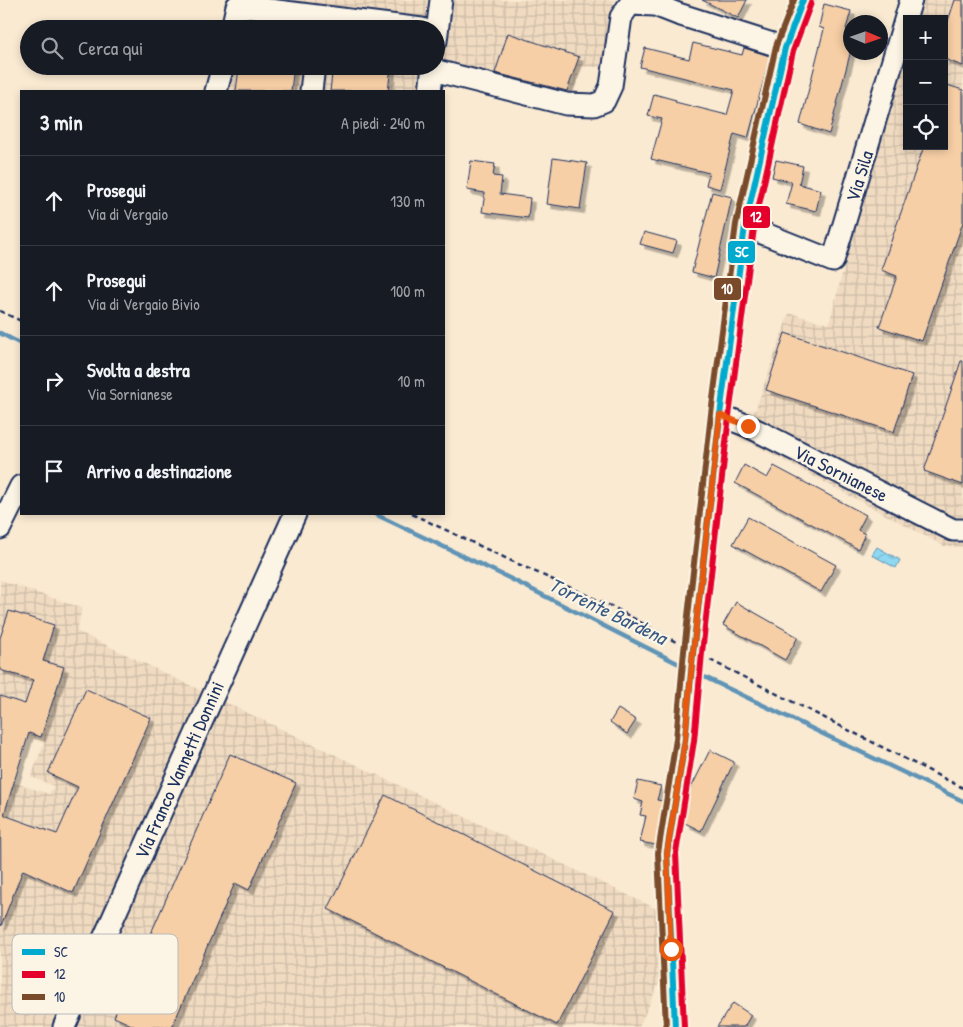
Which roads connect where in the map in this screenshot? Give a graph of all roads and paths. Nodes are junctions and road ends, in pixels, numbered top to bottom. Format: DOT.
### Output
graph roads {
  1 [pos="441,0"];
  2 [pos="803,0"];
  3 [pos="911,0"];
  4 [pos="234,20"];
  5 [pos="305,20"];
  6 [pos="436,20"];
  7 [pos="785,48"];
  8 [pos="445,71"];
  9 [pos="220,75"];
  10 [pos="313,75"];
  11 [pos="432,75"];
  12 [pos="216,90"];
  13 [pos="311,90"];
  14 [pos="430,90"];
  15 [pos="745,226"];
  16 [pos="0,311"];
  17 [pos="20,321"];
  18 [pos="720,415"];
  19 [pos="20,488"];
  20 [pos="295,515"];
  21 [pos="0,528"];
  22 [pos="963,530"];
  23 [pos="106,934"];
  24 [pos="70,1014"];
  25 [pos="64,1027"];
  26 [pos="675,1027"];
  1 -- 6 [label="street"];
  2 -- 7 [label="street"];
  3 -- 15 [label="street, Via Sila"];
  4 -- 5 [label="street"];
  7 -- 8 [label="street"];
  7 -- 15 [label="street"];
  9 -- 12 [label="street"];
  10 -- 13 [label="street"];
  11 -- 14 [label="street"];
  15 -- 18 [label="street"];
  16 -- 17 [label="path"];
  18 -- 22 [label="street, Via Sornianese"];
  18 -- 26 [label="street"];
  19 -- 21 [label="street"];
  20 -- 23 [label="street, Via Franco Vannetti Donnini"];
  24 -- 25 [label="street, Via Franco Vannetti Donnini"];
}
